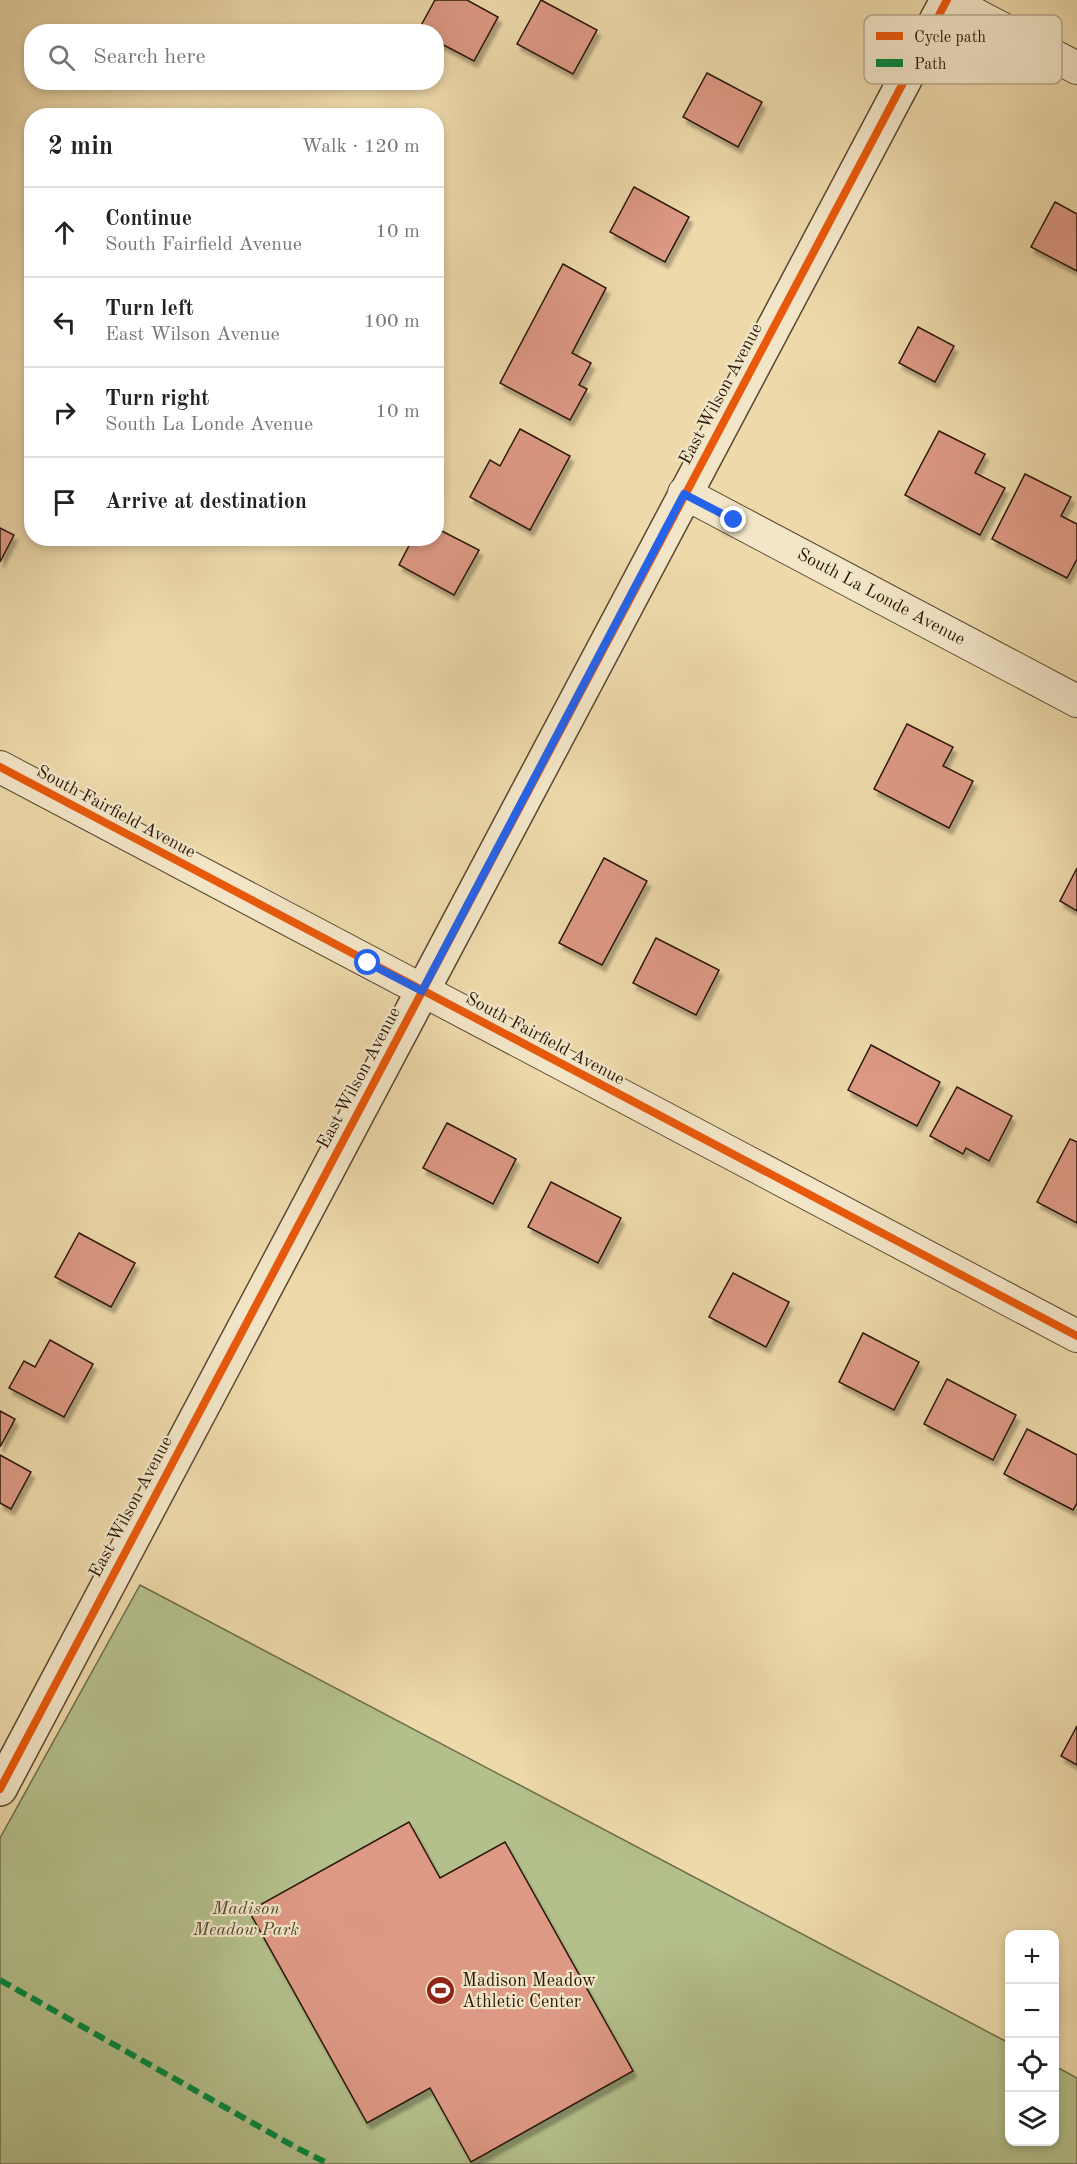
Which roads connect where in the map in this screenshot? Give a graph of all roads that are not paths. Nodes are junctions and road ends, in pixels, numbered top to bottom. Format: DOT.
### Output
graph roads {
  1 [pos="948,0"];
  2 [pos="940,15"];
  3 [pos="976,15"];
  4 [pos="1062,60"];
  5 [pos="1077,68"];
  6 [pos="903,84"];
  7 [pos="684,494"];
  8 [pos="1077,701"];
  9 [pos="0,767"];
  10 [pos="422,991"];
  11 [pos="1077,1336"];
  12 [pos="0,1789"];
  1 -- 2 [label="street, East Wilson Avenue"];
  1 -- 3 [label="street"];
  4 -- 5 [label="street"];
  6 -- 7 [label="street, East Wilson Avenue"];
  7 -- 8 [label="street, South La Londe Avenue"];
  7 -- 10 [label="street, East Wilson Avenue"];
  9 -- 10 [label="street, South Fairfield Avenue"];
  10 -- 11 [label="street, South Fairfield Avenue"];
  10 -- 12 [label="street, East Wilson Avenue"];
}
